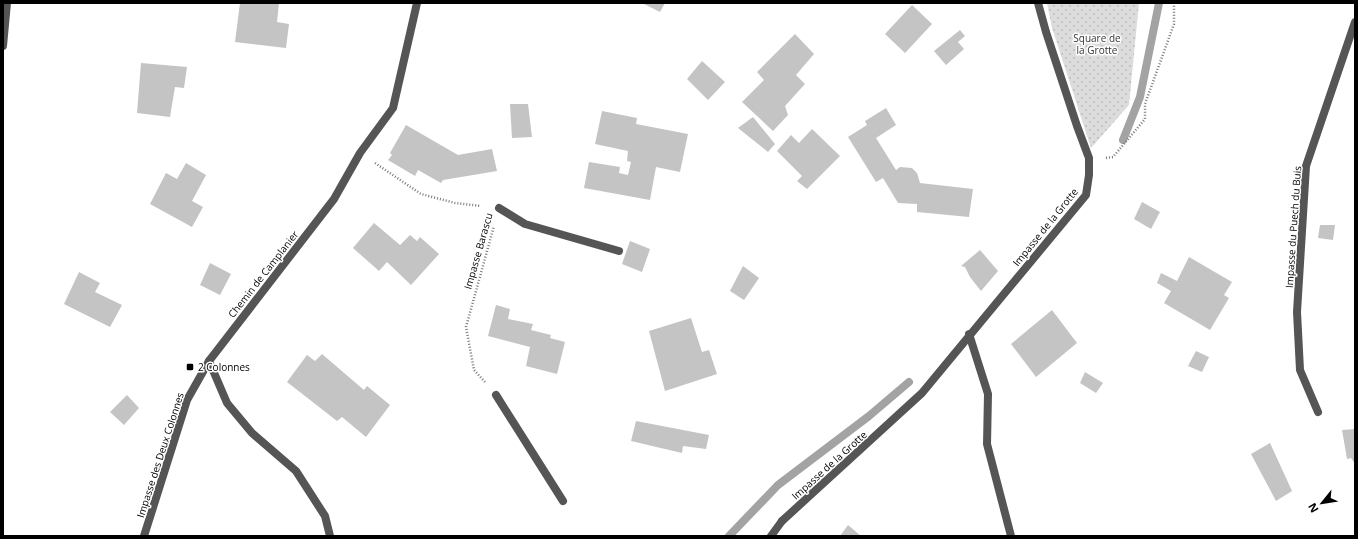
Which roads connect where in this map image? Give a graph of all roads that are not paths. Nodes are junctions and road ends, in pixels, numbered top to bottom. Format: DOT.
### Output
graph roads {
  1 [pos="7,3"];
  2 [pos="417,3"];
  3 [pos="1038,3"];
  4 [pos="1355,22"];
  5 [pos="3,46"];
  6 [pos="499,208"];
  7 [pos="619,251"];
  8 [pos="969,334"];
  9 [pos="209,361"];
  10 [pos="496,395"];
  11 [pos="1318,412"];
  12 [pos="563,501"];
  13 [pos="144,536"];
  14 [pos="330,536"];
  15 [pos="771,536"];
  16 [pos="1011,536"];
  1 -- 5 [label="street"];
  2 -- 9 [label="street, Chemin de Camplanier"];
  3 -- 8 [label="street, Impasse de la Grotte"];
  4 -- 11 [label="street, Impasse du Puech du Buis"];
  6 -- 7 [label="street"];
  8 -- 15 [label="street, Impasse de la Grotte"];
  8 -- 16 [label="street"];
  9 -- 13 [label="street, Impasse des Deux Colonnes"];
  9 -- 14 [label="street"];
  10 -- 12 [label="street"];
}
